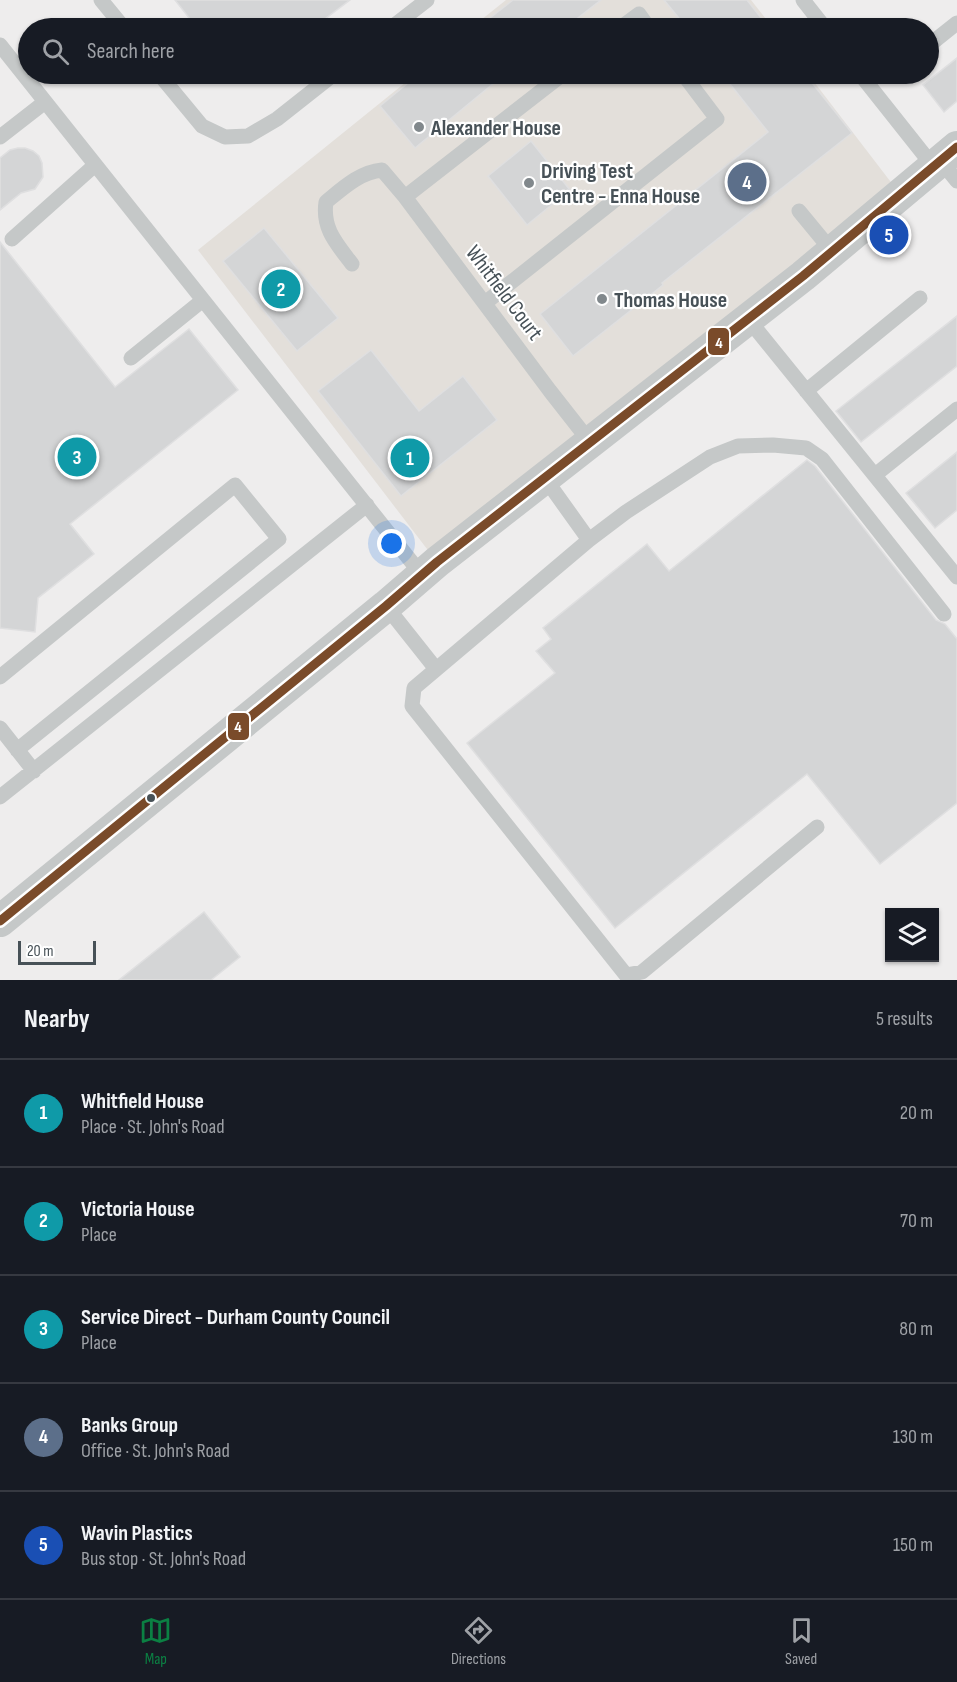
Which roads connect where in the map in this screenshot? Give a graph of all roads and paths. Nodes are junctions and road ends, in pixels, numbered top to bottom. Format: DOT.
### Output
graph roads {
  1 [pos="101,0"];
  2 [pos="427,0"];
  3 [pos="803,0"];
  4 [pos="116,18"];
  5 [pos="404,18"];
  6 [pos="817,18"];
  7 [pos="957,23"];
  8 [pos="939,37"];
  9 [pos="0,45"];
  10 [pos="18,68"];
  11 [pos="31,84"];
  12 [pos="167,84"];
  13 [pos="321,84"];
  14 [pos="550,84"];
  15 [pos="691,84"];
  16 [pos="870,84"];
  17 [pos="45,102"];
  18 [pos="0,137"];
  19 [pos="947,164"];
  20 [pos="95,165"];
  21 [pos="405,196"];
  22 [pos="799,211"];
  23 [pos="12,239"];
  24 [pos="832,251"];
  25 [pos="352,264"];
  26 [pos="920,298"];
  27 [pos="203,300"];
  28 [pos="485,303"];
  29 [pos="748,319"];
  30 [pos="131,358"];
  31 [pos="806,391"];
  32 [pos="957,409"];
  33 [pos="590,442"];
  34 [pos="875,476"];
  35 [pos="544,477"];
  36 [pos="367,505"];
  37 [pos="589,540"];
  38 [pos="422,575"];
  39 [pos="957,577"];
  40 [pos="386,606"];
  41 [pos="944,614"];
  42 [pos="436,669"];
  43 [pos="0,677"];
  44 [pos="0,729"];
  45 [pos="18,750"];
  46 [pos="34,771"];
  47 [pos="0,798"];
  48 [pos="817,827"];
  49 [pos="0,921"];
  1 -- 4 [label="lane"];
  2 -- 5 [label="lane"];
  3 -- 6 [label="lane"];
  7 -- 8 [label="lane"];
  9 -- 10 [label="lane"];
  11 -- 17 [label="lane"];
  12 -- 13 [label="lane"];
  14 -- 21 [label="lane"];
  15 -- 28 [label="lane"];
  16 -- 19 [label="lane"];
  17 -- 18 [label="lane"];
  17 -- 20 [label="lane"];
  19 -- 24 [label="street"];
  20 -- 23 [label="lane"];
  20 -- 27 [label="lane"];
  21 -- 25 [label="lane, Whitfield Court"];
  21 -- 28 [label="lane, Whitfield Court"];
  22 -- 24 [label="lane"];
  24 -- 29 [label="street"];
  26 -- 31 [label="lane"];
  27 -- 30 [label="lane"];
  27 -- 36 [label="lane"];
  28 -- 33 [label="lane, Whitfield Court"];
  29 -- 31 [label="lane"];
  29 -- 33 [label="street"];
  31 -- 34 [label="lane"];
  32 -- 34 [label="lane"];
  33 -- 35 [label="street"];
  34 -- 39 [label="lane"];
  35 -- 37 [label="lane"];
  35 -- 38 [label="street"];
  36 -- 38 [label="lane"];
  36 -- 46 [label="lane"];
  37 -- 41 [label="lane"];
  37 -- 42 [label="lane"];
  38 -- 40 [label="street"];
  40 -- 42 [label="lane"];
  40 -- 49 [label="street"];
  42 -- 48 [label="lane"];
  43 -- 45 [label="lane"];
  44 -- 46 [label="lane"];
  46 -- 47 [label="lane"];
}
